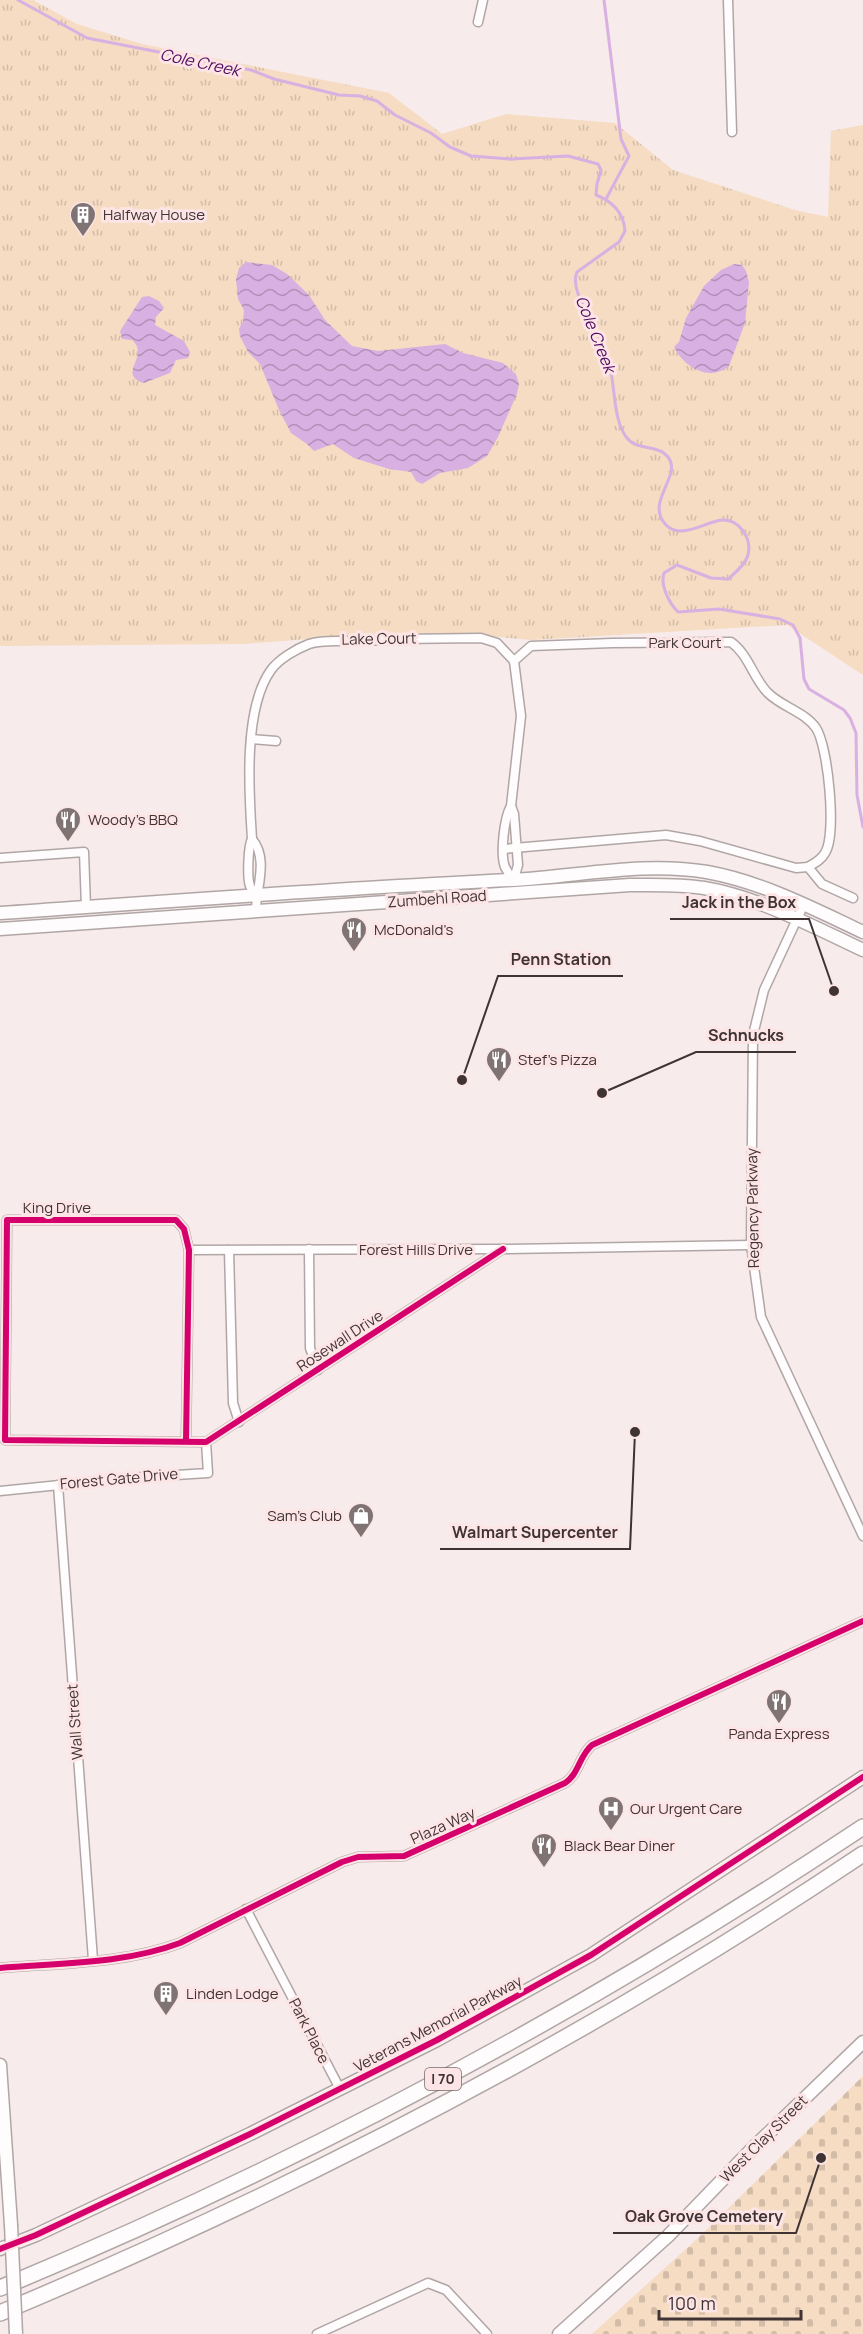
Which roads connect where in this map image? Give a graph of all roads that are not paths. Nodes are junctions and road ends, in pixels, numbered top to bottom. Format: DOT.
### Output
graph roads {
  1 [pos="483,0"];
  2 [pos="728,0"];
  3 [pos="478,22"];
  4 [pos="732,132"];
  5 [pos="514,661"];
  6 [pos="250,739"];
  7 [pos="276,741"];
  8 [pos="511,806"];
  9 [pos="516,847"];
  10 [pos="503,849"];
  11 [pos="0,858"];
  12 [pos="808,867"];
  13 [pos="513,880"];
  14 [pos="256,894"];
  15 [pos="513,894"];
  16 [pos="853,898"];
  17 [pos="804,904"];
  18 [pos="86,907"];
  19 [pos="256,910"];
  20 [pos="0,913"];
  21 [pos="797,920"];
  22 [pos="0,928"];
  23 [pos="863,932"];
  24 [pos="863,950"];
  25 [pos="751,1245"];
  26 [pos="309,1249"];
  27 [pos="189,1250"];
  28 [pos="230,1250"];
  29 [pos="502,1250"];
  30 [pos="318,1370"];
  31 [pos="239,1422"];
  32 [pos="186,1441"];
  33 [pos="206,1442"];
  34 [pos="57,1485"];
  35 [pos="0,1491"];
  36 [pos="863,1536"];
  37 [pos="863,1621"];
  38 [pos="863,1777"];
  39 [pos="863,1827"];
  40 [pos="863,1854"];
  41 [pos="246,1909"];
  42 [pos="93,1960"];
  43 [pos="0,1968"];
  44 [pos="863,2042"];
  45 [pos="0,2065"];
  46 [pos="340,2089"];
  47 [pos="0,2249"];
  48 [pos="0,2288"];
  49 [pos="0,2313"];
  50 [pos="16,2334"];
  51 [pos="317,2334"];
  52 [pos="487,2334"];
  53 [pos="559,2334"];
  1 -- 3 [label="street"];
  2 -- 4 [label="street"];
  5 -- 6 [label="street, Lake Court"];
  5 -- 8 [label="street"];
  5 -- 12 [label="street, Park Court"];
  6 -- 7 [label="street"];
  6 -- 14 [label="street, Lake Court"];
  8 -- 9 [label="street"];
  8 -- 10 [label="street"];
  9 -- 10 [label="street"];
  9 -- 12 [label="street"];
  9 -- 13 [label="street"];
  10 -- 13 [label="street"];
  11 -- 18 [label="street"];
  12 -- 16 [label="street"];
  13 -- 14 [label="main road, Zumbehl Road"];
  13 -- 15 [label="street"];
  13 -- 17 [label="main road, Zumbehl Road"];
  14 -- 18 [label="main road, Zumbehl Road"];
  14 -- 19 [label="street, Lake Court"];
  15 -- 19 [label="main road, Zumbehl Road"];
  15 -- 21 [label="main road, Zumbehl Road"];
  17 -- 21 [label="street, Regency Parkway"];
  17 -- 23 [label="main road, Zumbehl Road"];
  18 -- 20 [label="main road, Zumbehl Road"];
  19 -- 22 [label="main road, Zumbehl Road"];
  21 -- 24 [label="main road, Zumbehl Road"];
  21 -- 25 [label="street, Regency Parkway"];
  25 -- 29 [label="street, Forest Hills Drive"];
  25 -- 36 [label="street, Regency Parkway"];
  26 -- 28 [label="street, Forest Hills Drive"];
  26 -- 29 [label="street, Forest Hills Drive"];
  26 -- 30 [label="street"];
  27 -- 28 [label="street, Forest Hills Drive"];
  27 -- 32 [label="street, King Drive"];
  27 -- 32 [label="street, King Drive"];
  28 -- 31 [label="street"];
  29 -- 30 [label="street, Rosewall Drive"];
  30 -- 31 [label="street, Rosewall Drive"];
  31 -- 33 [label="street, Rosewall Drive"];
  32 -- 33 [label="street"];
  33 -- 34 [label="street, Forest Gate Drive"];
  34 -- 35 [label="street, Forest Gate Drive"];
  34 -- 42 [label="street, Wall Street"];
  37 -- 41 [label="street, Plaza Way"];
  38 -- 46 [label="main road, Veterans Memorial Parkway"];
  39 -- 48 [label="highway, I 70"];
  40 -- 49 [label="highway, I 70"];
  41 -- 42 [label="street, Plaza Way"];
  41 -- 46 [label="street, Park Place"];
  42 -- 43 [label="street, Plaza Way"];
  44 -- 53 [label="main road, West Clay Street"];
  45 -- 50 [label="main road, bridge"];
  46 -- 47 [label="main road, Veterans Memorial Parkway"];
  51 -- 52 [label="street"];
}
